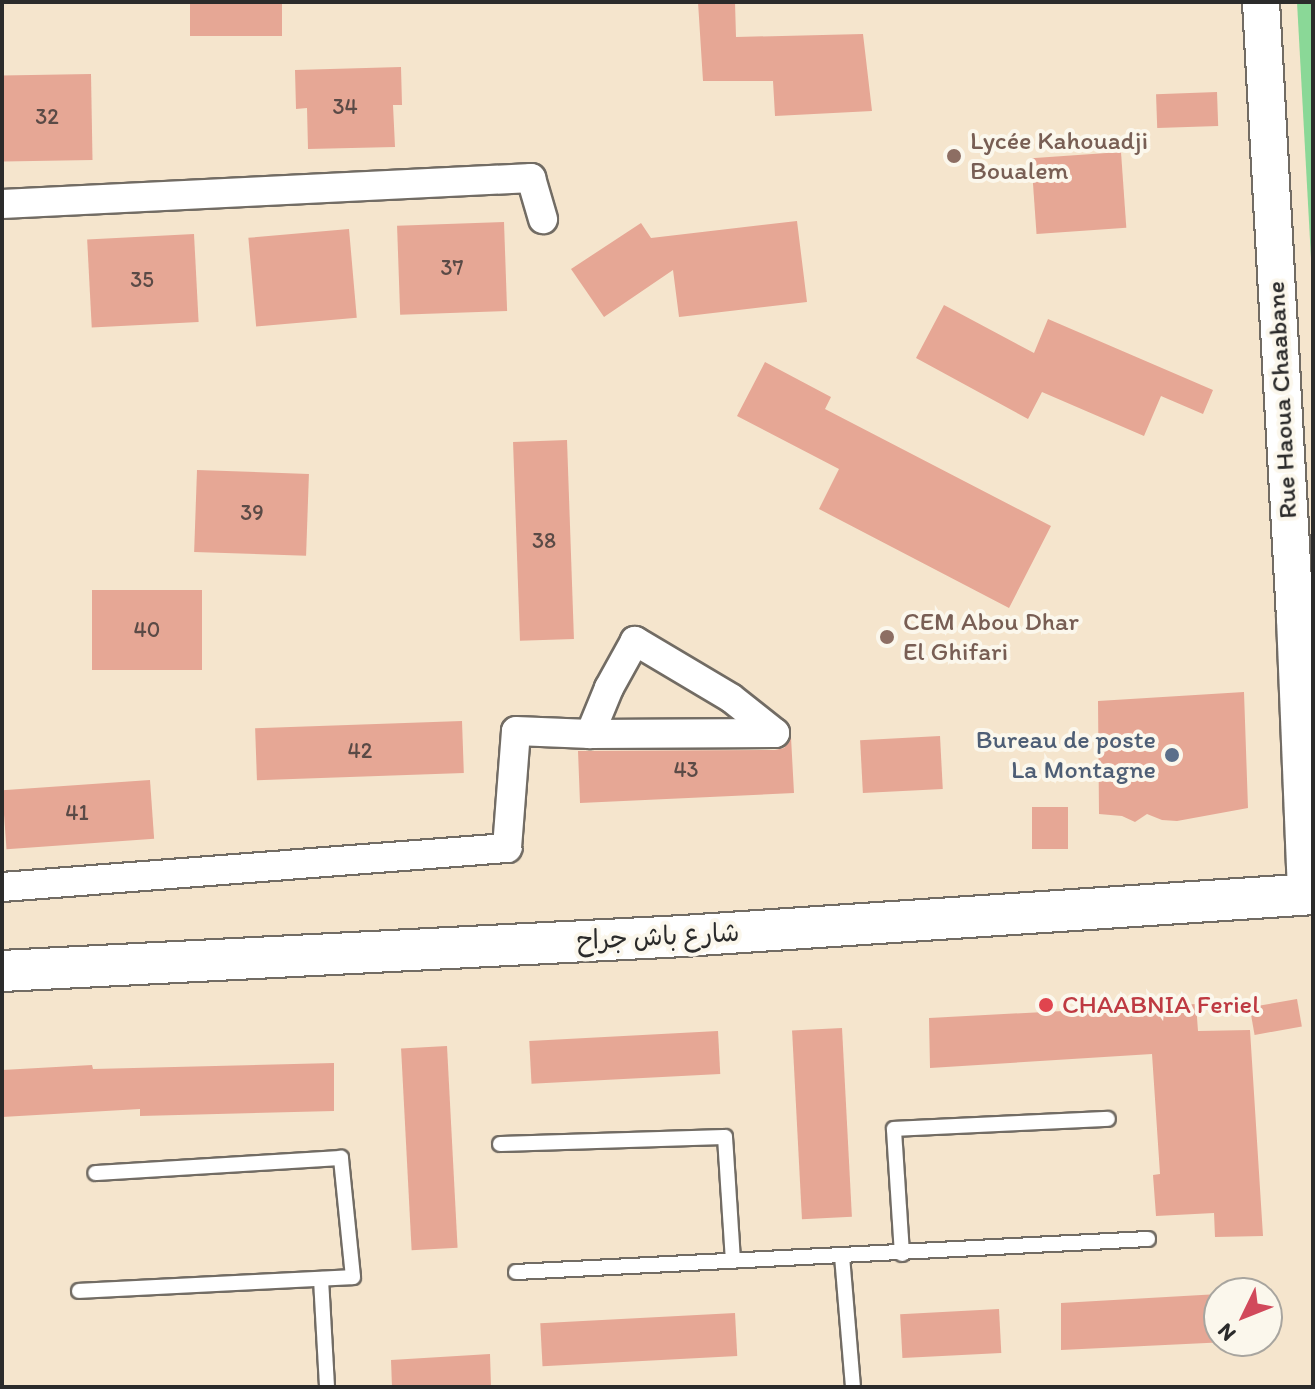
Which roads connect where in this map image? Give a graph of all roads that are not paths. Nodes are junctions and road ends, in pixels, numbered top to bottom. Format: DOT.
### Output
graph roads {
  1 [pos="1261,2"];
  2 [pos="2,204"];
  3 [pos="543,219"];
  4 [pos="590,734"];
  5 [pos="2,887"];
  6 [pos="1309,894"];
  7 [pos="2,971"];
  8 [pos="1108,1119"];
  9 [pos="500,1144"];
  10 [pos="95,1173"];
  11 [pos="1148,1239"];
  12 [pos="902,1254"];
  13 [pos="842,1256"];
  14 [pos="733,1261"];
  15 [pos="516,1272"];
  16 [pos="321,1279"];
  17 [pos="79,1291"];
  18 [pos="327,1387"];
  19 [pos="853,1387"];
  1 -- 6 [label="street, Rue Haoua Chaabane"];
  2 -- 3 [label="street"];
  4 -- 4 [label="street"];
  4 -- 5 [label="street"];
  6 -- 7 [label="main road, شارع باش جراح"];
  8 -- 12 [label="lane"];
  9 -- 14 [label="lane"];
  10 -- 16 [label="lane"];
  11 -- 12 [label="lane"];
  12 -- 13 [label="lane"];
  13 -- 14 [label="lane"];
  13 -- 19 [label="lane"];
  14 -- 15 [label="lane"];
  16 -- 17 [label="lane"];
  16 -- 18 [label="lane"];
}
